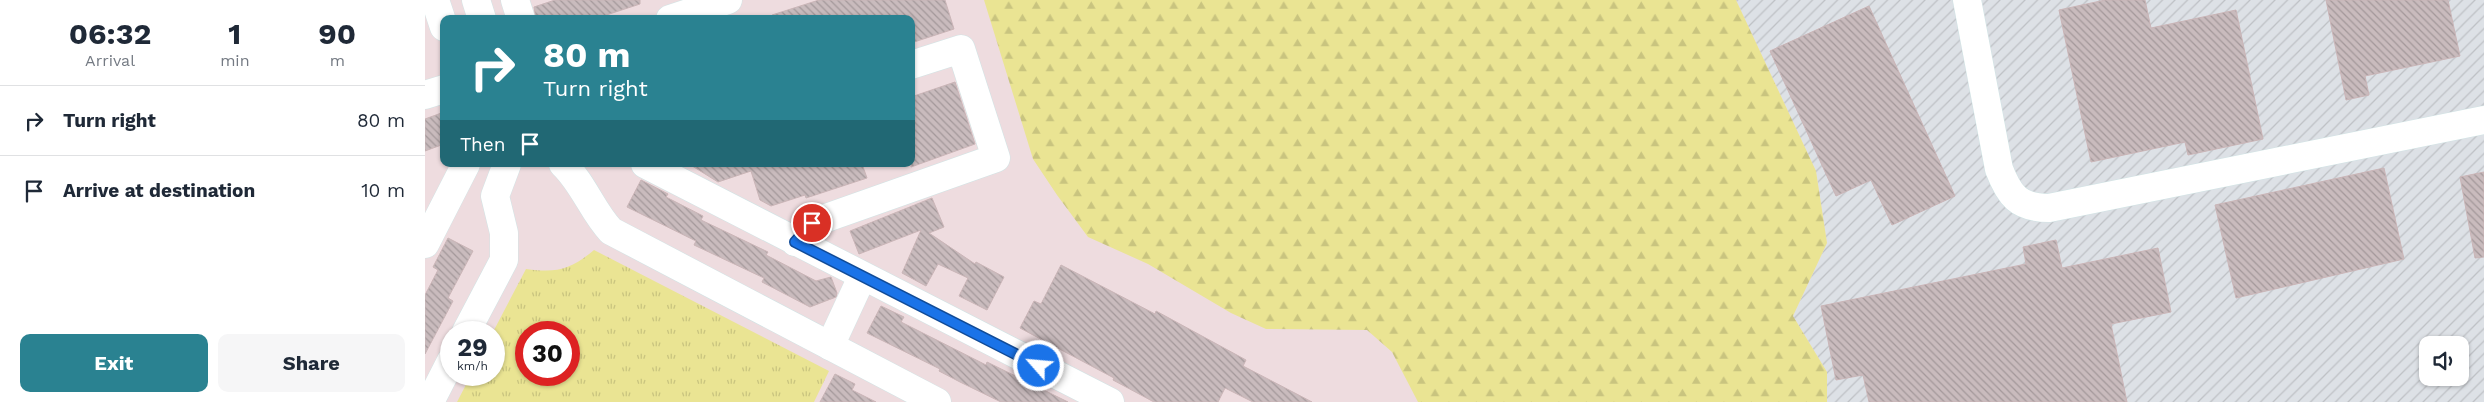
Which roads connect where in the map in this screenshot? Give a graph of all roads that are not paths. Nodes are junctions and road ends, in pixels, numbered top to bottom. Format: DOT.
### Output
graph roads {
  1 [pos="435,0"];
  2 [pos="476,0"];
  3 [pos="515,0"];
  4 [pos="728,0"];
  5 [pos="1967,0"];
  6 [pos="440,15"];
  7 [pos="481,15"];
  8 [pos="520,15"];
  9 [pos="682,15"];
  10 [pos="915,64"];
  11 [pos="440,90"];
  12 [pos="425,95"];
  13 [pos="2484,120"];
  14 [pos="464,167"];
  15 [pos="506,167"];
  16 [pos="565,167"];
  17 [pos="654,167"];
  18 [pos="428,232"];
  19 [pos="795,242"];
  20 [pos="863,277"];
  21 [pos="472,321"];
  22 [pos="830,346"];
  23 [pos="440,382"];
  24 [pos="921,398"];
  25 [pos="430,402"];
  26 [pos="1110,402"];
  1 -- 6 [label="street"];
  2 -- 7 [label="street"];
  3 -- 8 [label="street"];
  4 -- 9 [label="street"];
  5 -- 13 [label="street"];
  10 -- 19 [label="street"];
  11 -- 12 [label="street"];
  14 -- 18 [label="street"];
  15 -- 21 [label="street"];
  16 -- 22 [label="street"];
  17 -- 19 [label="street"];
  19 -- 20 [label="street"];
  20 -- 22 [label="street"];
  20 -- 26 [label="street"];
  22 -- 24 [label="street"];
  23 -- 25 [label="street"];
}
